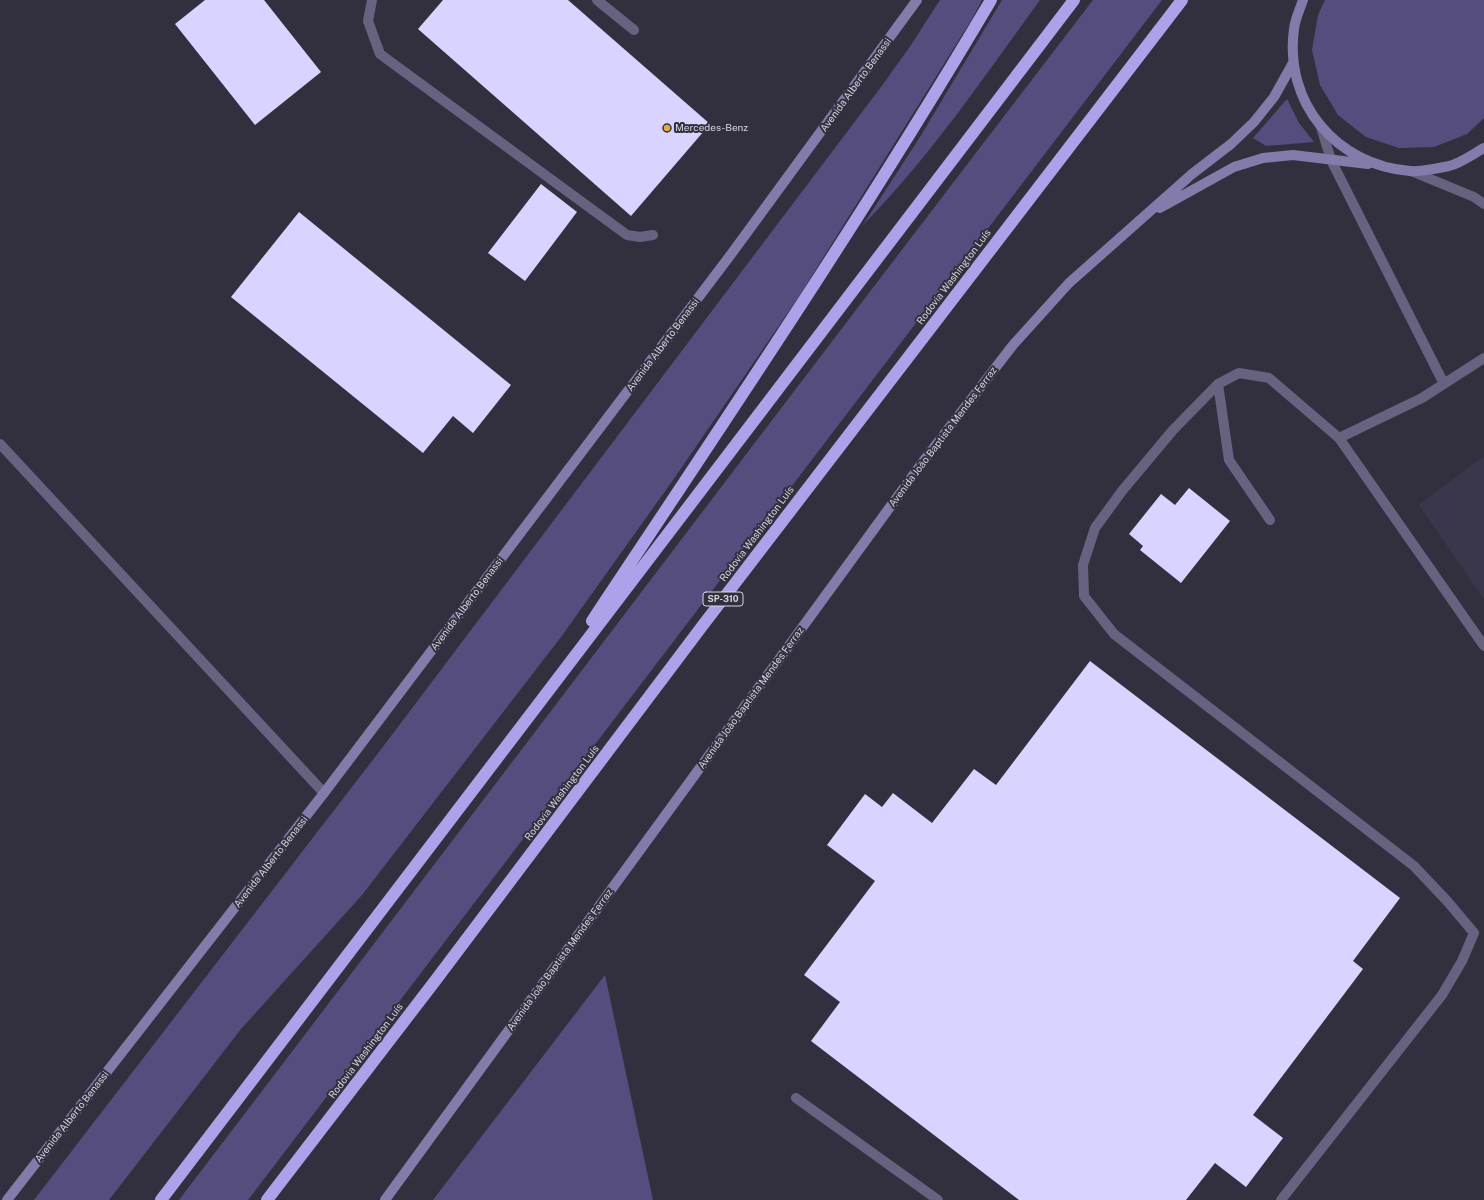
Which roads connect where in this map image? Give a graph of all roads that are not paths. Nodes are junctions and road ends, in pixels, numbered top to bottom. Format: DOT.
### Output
graph roads {
  1 [pos="372,0"];
  2 [pos="597,0"];
  3 [pos="917,0"];
  4 [pos="991,0"];
  5 [pos="1074,0"];
  6 [pos="1182,0"];
  7 [pos="1303,0"];
  8 [pos="634,30"];
  9 [pos="1293,63"];
  10 [pos="1321,127"];
  11 [pos="1484,148"];
  12 [pos="1331,160"];
  13 [pos="1375,164"];
  14 [pos="1411,171"];
  15 [pos="1484,204"];
  16 [pos="1143,218"];
  17 [pos="653,235"];
  18 [pos="1484,358"];
  19 [pos="1218,384"];
  20 [pos="1444,384"];
  21 [pos="1340,438"];
  22 [pos="0,444"];
  23 [pos="1270,520"];
  24 [pos="1484,646"];
  25 [pos="529,716"];
  26 [pos="324,793"];
  27 [pos="1479,935"];
  28 [pos="796,1098"];
  29 [pos="7,1200"];
  30 [pos="161,1200"];
  31 [pos="267,1200"];
  32 [pos="385,1200"];
  33 [pos="938,1200"];
  34 [pos="1281,1200"];
  1 -- 17 [label="street"];
  2 -- 8 [label="street"];
  3 -- 26 [label="main road, Avenida Alberto Benassi"];
  4 -- 25 [label="highway"];
  5 -- 25 [label="highway"];
  6 -- 31 [label="highway, Rodovia Washington Luís / SP-310"];
  7 -- 9 [label="main road"];
  9 -- 10 [label="main road"];
  9 -- 16 [label="main road, Avenida João Baptista Mendes Ferraz"];
  10 -- 12 [label="street"];
  10 -- 13 [label="main road"];
  11 -- 14 [label="main road"];
  12 -- 13 [label="main road, Avenida João Baptista Mendes Ferraz"];
  12 -- 16 [label="main road, Avenida João Baptista Mendes Ferraz"];
  12 -- 20 [label="street"];
  13 -- 14 [label="main road"];
  14 -- 15 [label="street"];
  16 -- 32 [label="main road, Avenida João Baptista Mendes Ferraz"];
  18 -- 20 [label="street"];
  19 -- 21 [label="street"];
  19 -- 23 [label="street"];
  19 -- 27 [label="street"];
  20 -- 21 [label="street"];
  21 -- 24 [label="street"];
  22 -- 26 [label="street"];
  25 -- 30 [label="highway"];
  26 -- 29 [label="main road, Avenida Alberto Benassi"];
  27 -- 34 [label="street"];
  28 -- 33 [label="street"];
}
